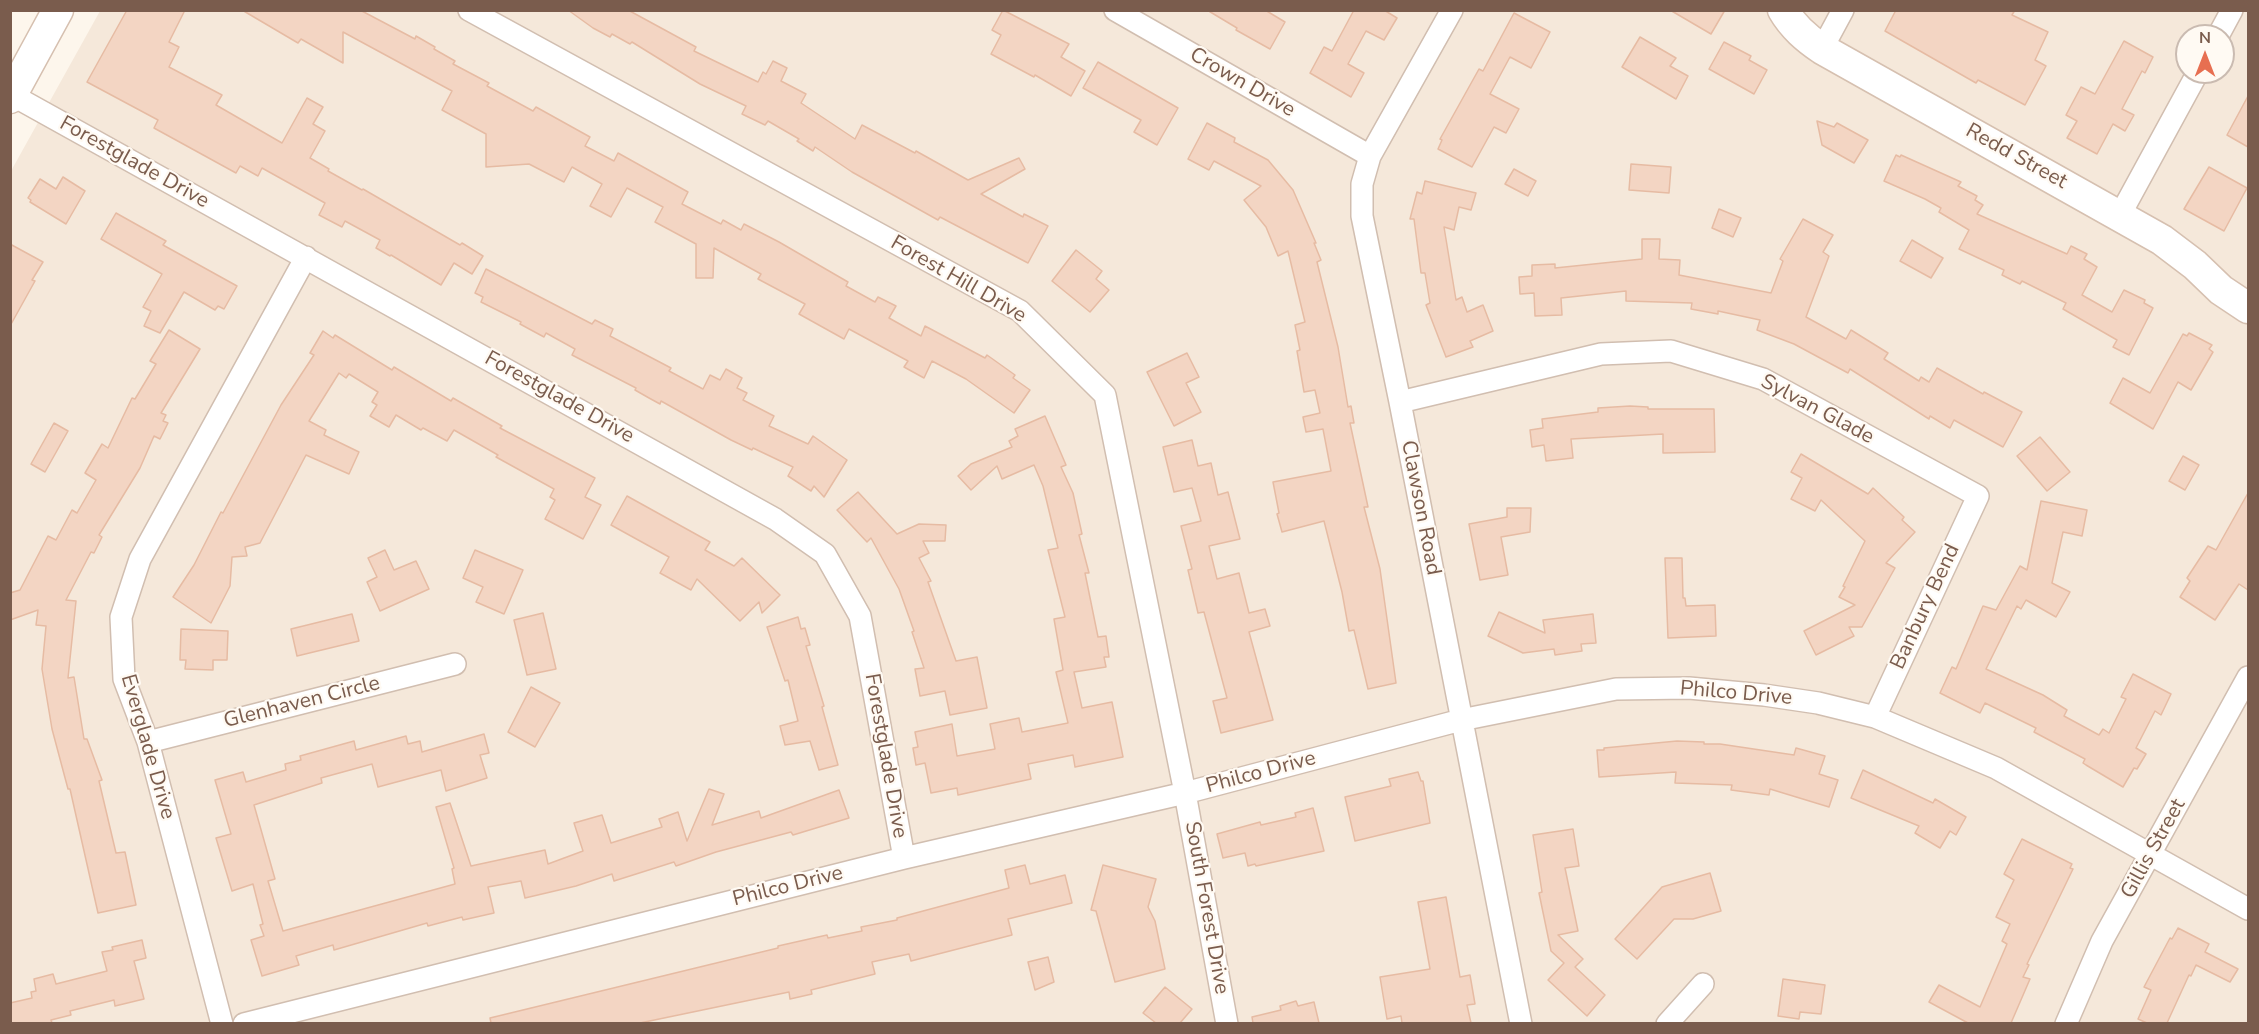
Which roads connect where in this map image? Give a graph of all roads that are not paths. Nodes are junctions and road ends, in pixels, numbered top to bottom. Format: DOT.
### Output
graph roads {
  1 [pos="58,10"];
  2 [pos="469,10"];
  3 [pos="1115,10"];
  4 [pos="1452,10"];
  5 [pos="1783,10"];
  6 [pos="1843,10"];
  7 [pos="2232,10"];
  8 [pos="2224,24"];
  9 [pos="1822,49"];
  10 [pos="2191,84"];
  11 [pos="11,97"];
  12 [pos="1370,156"];
  13 [pos="2120,215"];
  14 [pos="306,257"];
  15 [pos="2248,308"];
  16 [pos="1400,402"];
  17 [pos="1978,496"];
  18 [pos="455,664"];
  19 [pos="2248,677"];
  20 [pos="1875,717"];
  21 [pos="1461,720"];
  22 [pos="148,742"];
  23 [pos="1185,793"];
  24 [pos="2152,855"];
  25 [pos="904,858"];
  26 [pos="2248,909"];
  27 [pos="1703,984"];
  28 [pos="222,1023"];
  29 [pos="243,1023"];
  30 [pos="1227,1023"];
  31 [pos="1521,1023"];
  32 [pos="1667,1023"];
  33 [pos="2066,1023"];
  1 -- 11 [label="street"];
  2 -- 23 [label="street, Forest Hill Drive"];
  3 -- 12 [label="street, Crown Drive"];
  4 -- 12 [label="street, Clawson Road"];
  5 -- 9 [label="street, Redd Street"];
  6 -- 9 [label="street"];
  7 -- 8 [label="street"];
  9 -- 13 [label="street, Redd Street"];
  10 -- 13 [label="street"];
  11 -- 14 [label="street, Forestglade Drive"];
  12 -- 16 [label="street, Clawson Road"];
  13 -- 15 [label="street, Redd Street"];
  14 -- 22 [label="street, Everglade Drive"];
  14 -- 25 [label="street, Forestglade Drive"];
  16 -- 17 [label="street, Sylvan Glade"];
  16 -- 21 [label="street, Clawson Road"];
  17 -- 20 [label="street, Banbury Bend"];
  18 -- 22 [label="street, Glenhaven Circle"];
  19 -- 24 [label="street, Gillis Street"];
  20 -- 21 [label="street, Philco Drive"];
  20 -- 24 [label="street, Philco Drive"];
  21 -- 23 [label="street, Philco Drive"];
  21 -- 31 [label="street, Clawson Road"];
  22 -- 28 [label="street, Everglade Drive"];
  23 -- 25 [label="street, Philco Drive"];
  23 -- 30 [label="street, South Forest Drive"];
  24 -- 26 [label="street, Philco Drive"];
  24 -- 33 [label="street, Gillis Street"];
  25 -- 29 [label="street, Philco Drive"];
  27 -- 32 [label="street"];
}
